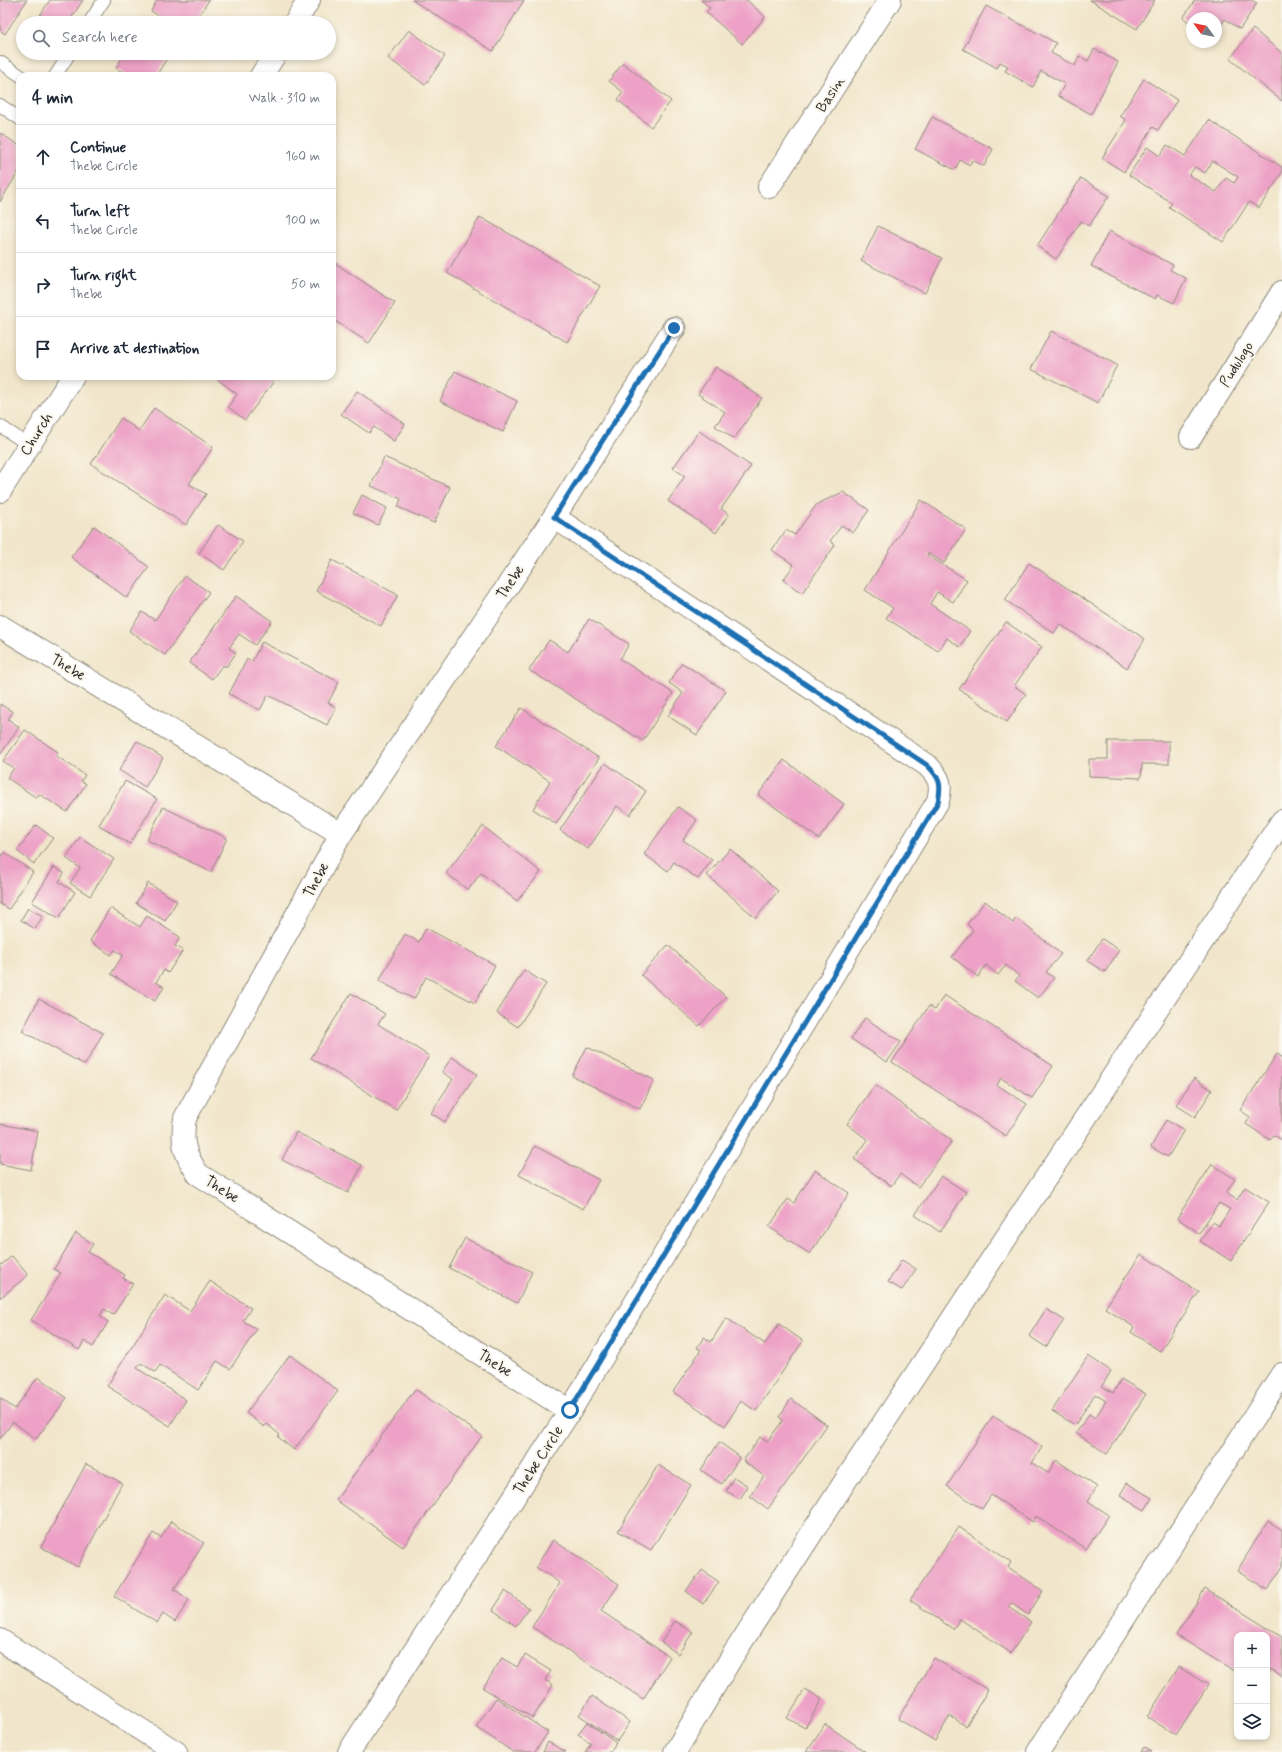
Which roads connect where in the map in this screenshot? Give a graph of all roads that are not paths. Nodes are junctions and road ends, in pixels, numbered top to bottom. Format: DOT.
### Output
graph roads {
  1 [pos="104,0"];
  2 [pos="309,0"];
  3 [pos="890,0"];
  4 [pos="94,16"];
  5 [pos="299,16"];
  6 [pos="65,60"];
  7 [pos="271,60"];
  8 [pos="0,62"];
  9 [pos="58,72"];
  10 [pos="264,72"];
  11 [pos="16,73"];
  12 [pos="0,105"];
  13 [pos="16,116"];
  14 [pos="769,187"];
  15 [pos="1282,292"];
  16 [pos="674,328"];
  17 [pos="70,380"];
  18 [pos="0,426"];
  19 [pos="1191,437"];
  20 [pos="29,445"];
  21 [pos="0,491"];
  22 [pos="554,517"];
  23 [pos="0,626"];
  24 [pos="1282,821"];
  25 [pos="341,834"];
  26 [pos="1282,1374"];
  27 [pos="570,1410"];
  28 [pos="0,1640"];
  29 [pos="176,1752"];
  30 [pos="349,1752"];
  31 [pos="675,1752"];
  32 [pos="1038,1752"];
  1 -- 4 [label="lane"];
  2 -- 5 [label="street"];
  3 -- 14 [label="street, Basin"];
  6 -- 9 [label="lane"];
  7 -- 10 [label="street"];
  8 -- 11 [label="lane"];
  12 -- 13 [label="lane"];
  15 -- 19 [label="street, Pudulogo"];
  16 -- 22 [label="street, Thebe"];
  17 -- 20 [label="street, Church"];
  18 -- 20 [label="lane"];
  20 -- 21 [label="street, Church"];
  22 -- 25 [label="street, Thebe"];
  22 -- 27 [label="street, Thebe Circle"];
  23 -- 25 [label="street, Thebe"];
  24 -- 31 [label="street"];
  25 -- 27 [label="street, Thebe"];
  26 -- 32 [label="street"];
  27 -- 30 [label="street, Thebe Circle"];
  28 -- 29 [label="street"];
}
